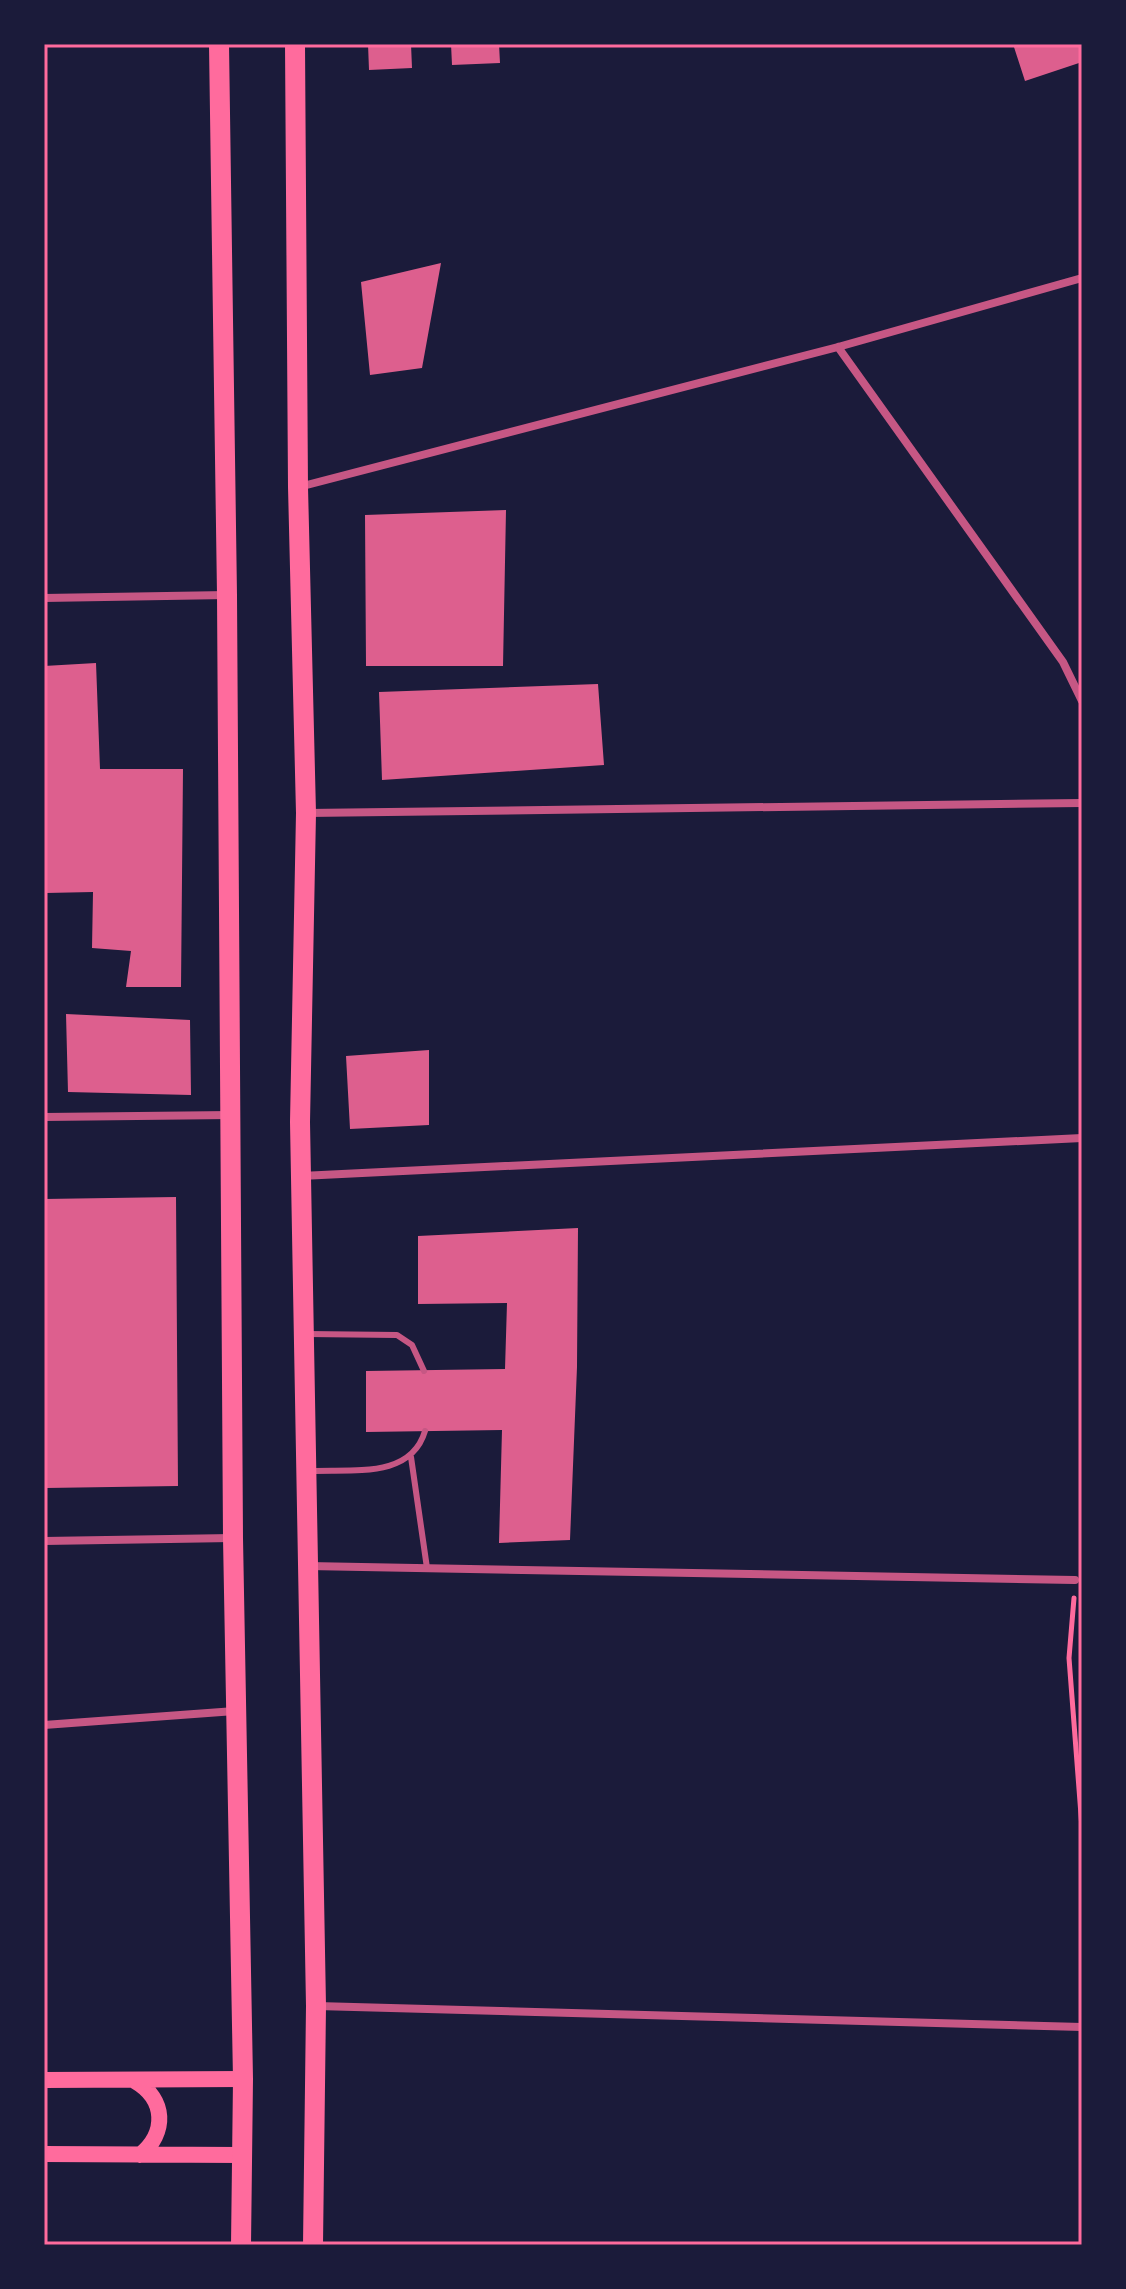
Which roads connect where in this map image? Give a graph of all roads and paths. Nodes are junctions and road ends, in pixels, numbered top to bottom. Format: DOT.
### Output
graph roads {
  1 [pos="219,44"];
  2 [pos="295,44"];
  3 [pos="1082,278"];
  4 [pos="838,347"];
  5 [pos="298,487"];
  6 [pos="227,595"];
  7 [pos="44,598"];
  8 [pos="1082,701"];
  9 [pos="1082,803"];
  10 [pos="306,813"];
  11 [pos="231,1115"];
  12 [pos="44,1117"];
  13 [pos="1082,1138"];
  14 [pos="301,1176"];
  15 [pos="303,1334"];
  16 [pos="424,1371"];
  17 [pos="425,1431"];
  18 [pos="411,1457"];
  19 [pos="306,1471"];
  20 [pos="233,1538"];
  21 [pos="44,1541"];
  22 [pos="308,1566"];
  23 [pos="427,1568"];
  24 [pos="1075,1580"];
  25 [pos="236,1711"];
  26 [pos="44,1725"];
  27 [pos="1082,1828"];
  28 [pos="316,2006"];
  29 [pos="1082,2027"];
  30 [pos="243,2079"];
  31 [pos="44,2080"];
  32 [pos="135,2081"];
  33 [pos="44,2154"];
  34 [pos="140,2155"];
  35 [pos="241,2155"];
  36 [pos="241,2245"];
  37 [pos="313,2245"];
  1 -- 6 [label="main road"];
  2 -- 5 [label="main road"];
  3 -- 4 [label="street"];
  4 -- 5 [label="street"];
  4 -- 8 [label="street"];
  5 -- 10 [label="main road"];
  6 -- 7 [label="street"];
  6 -- 11 [label="main road"];
  9 -- 10 [label="street"];
  10 -- 14 [label="main road"];
  11 -- 12 [label="street"];
  11 -- 20 [label="main road"];
  13 -- 14 [label="street"];
  14 -- 15 [label="main road"];
  15 -- 16 [label="lane"];
  15 -- 19 [label="main road"];
  17 -- 18 [label="lane"];
  18 -- 19 [label="lane"];
  18 -- 23 [label="lane"];
  19 -- 22 [label="main road"];
  20 -- 21 [label="street"];
  20 -- 25 [label="main road"];
  22 -- 23 [label="street"];
  22 -- 28 [label="main road"];
  23 -- 24 [label="street"];
  24 -- 27 [label="path"];
  25 -- 26 [label="street"];
  25 -- 30 [label="main road"];
  28 -- 29 [label="street"];
  28 -- 37 [label="main road"];
  30 -- 32 [label="main road"];
  30 -- 35 [label="main road"];
  31 -- 32 [label="main road"];
  32 -- 34 [label="main road"];
  33 -- 34 [label="main road"];
  34 -- 35 [label="main road"];
  35 -- 36 [label="main road"];
}
